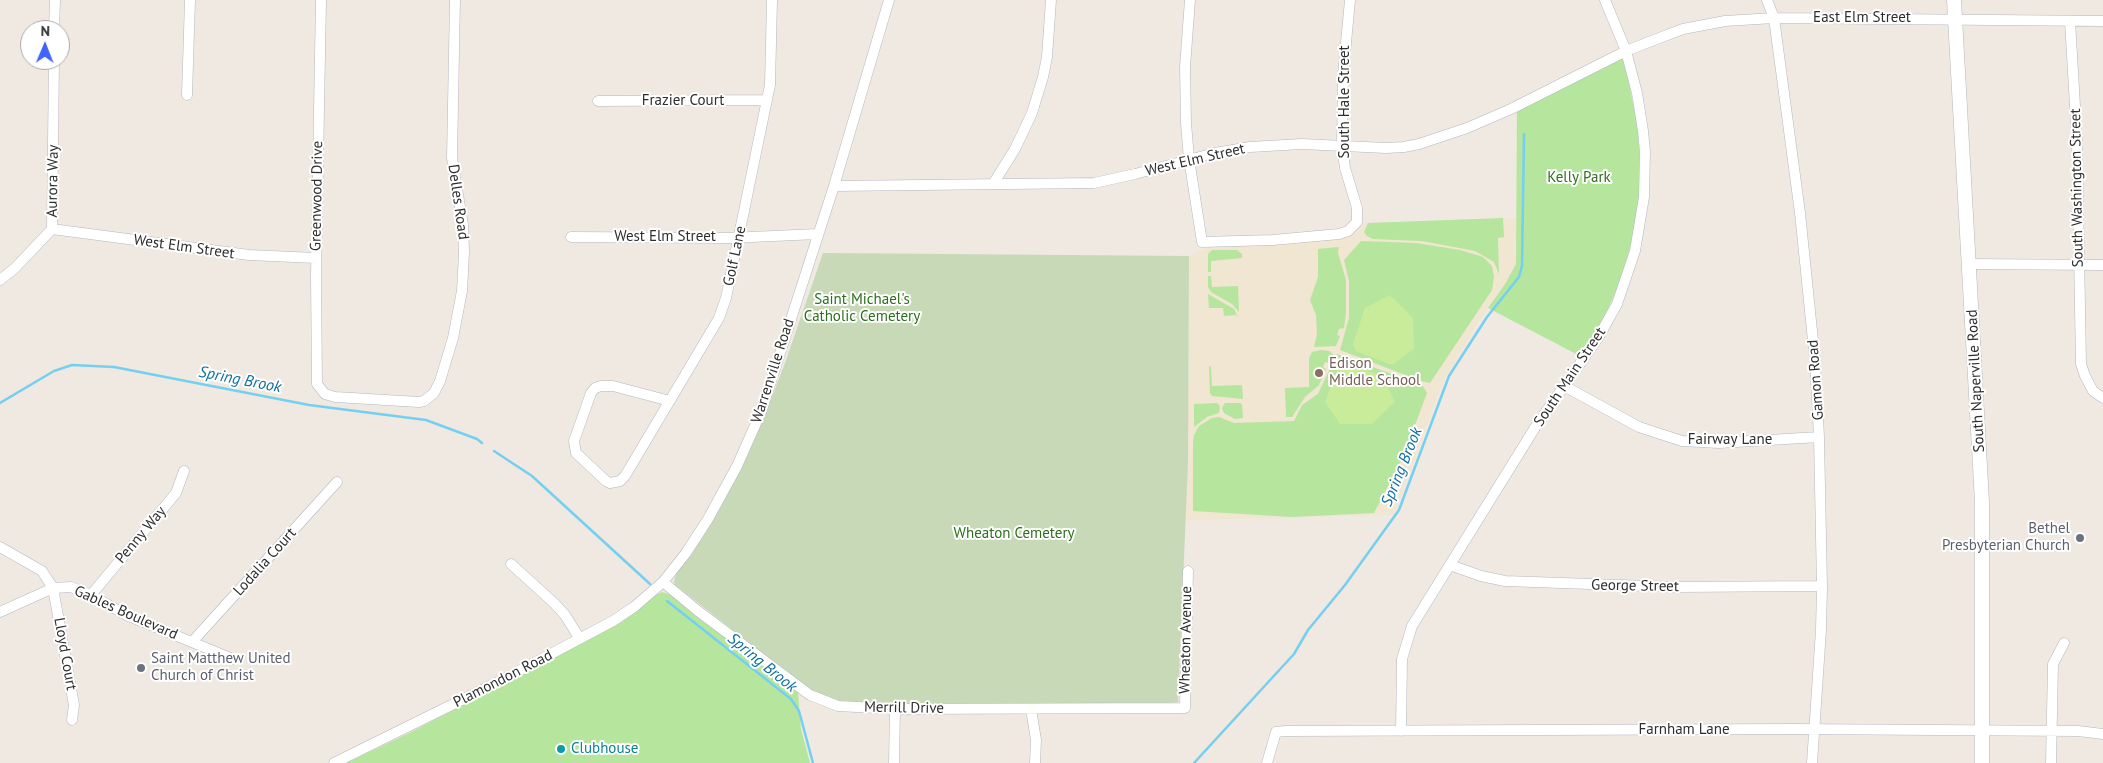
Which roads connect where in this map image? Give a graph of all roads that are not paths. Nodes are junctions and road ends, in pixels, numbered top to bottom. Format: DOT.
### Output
graph roads {
  1 [pos="55,0"];
  2 [pos="190,0"];
  3 [pos="321,0"];
  4 [pos="455,0"];
  5 [pos="772,0"];
  6 [pos="889,0"];
  7 [pos="1051,0"];
  8 [pos="1190,0"];
  9 [pos="1350,0"];
  10 [pos="1605,0"];
  11 [pos="1767,0"];
  12 [pos="1954,0"];
  13 [pos="1774,18"];
  14 [pos="1955,18"];
  15 [pos="54,20"];
  16 [pos="2070,20"];
  17 [pos="2103,21"];
  18 [pos="1626,51"];
  19 [pos="54,70"];
  20 [pos="187,95"];
  21 [pos="767,100"];
  22 [pos="598,102"];
  23 [pos="1342,145"];
  24 [pos="1189,159"];
  25 [pos="992,184"];
  26 [pos="834,186"];
  27 [pos="52,229"];
  28 [pos="818,234"];
  29 [pos="740,236"];
  30 [pos="572,237"];
  31 [pos="316,258"];
  32 [pos="1969,264"];
  33 [pos="2078,265"];
  34 [pos="2103,265"];
  35 [pos="0,280"];
  36 [pos="1564,386"];
  37 [pos="322,390"];
  38 [pos="2103,398"];
  39 [pos="670,401"];
  40 [pos="1819,437"];
  41 [pos="184,471"];
  42 [pos="337,482"];
  43 [pos="0,547"];
  44 [pos="511,564"];
  45 [pos="1450,565"];
  46 [pos="1188,571"];
  47 [pos="663,582"];
  48 [pos="1822,586"];
  49 [pos="53,588"];
  50 [pos="92,595"];
  51 [pos="0,612"];
  52 [pos="580,639"];
  53 [pos="192,642"];
  54 [pos="2064,643"];
  55 [pos="233,659"];
  56 [pos="895,708"];
  57 [pos="1185,708"];
  58 [pos="1031,709"];
  59 [pos="72,720"];
  60 [pos="1814,729"];
  61 [pos="1983,730"];
  62 [pos="1401,731"];
  63 [pos="2052,731"];
  64 [pos="2103,734"];
  65 [pos="334,763"];
  66 [pos="894,763"];
  67 [pos="1035,763"];
  68 [pos="1267,763"];
  69 [pos="1812,763"];
  70 [pos="1982,763"];
  71 [pos="2051,763"];
  1 -- 15 [label="street"];
  2 -- 20 [label="street"];
  3 -- 31 [label="street, Greenwood Drive"];
  4 -- 37 [label="street, Delles Road"];
  5 -- 21 [label="street, Golf Lane"];
  6 -- 26 [label="street, Warrenville Road"];
  7 -- 25 [label="street"];
  8 -- 24 [label="street"];
  9 -- 23 [label="street, South Hale Street"];
  10 -- 18 [label="street, South Main Street"];
  11 -- 13 [label="street, Gamon Road"];
  12 -- 14 [label="main road, South Naperville Road"];
  13 -- 14 [label="street, East Elm Street"];
  13 -- 18 [label="street, East Elm Street"];
  13 -- 40 [label="street, Gamon Road"];
  14 -- 16 [label="street, East Elm Street"];
  14 -- 32 [label="main road, South Naperville Road"];
  16 -- 17 [label="street, East Elm Street"];
  16 -- 33 [label="street, South Washington Street"];
  18 -- 23 [label="street, West Elm Street"];
  18 -- 36 [label="street, South Main Street"];
  19 -- 27 [label="street, Aurora Way"];
  21 -- 22 [label="street, Frazier Court"];
  21 -- 29 [label="street, Golf Lane"];
  23 -- 24 [label="street, West Elm Street"];
  23 -- 24 [label="street, South Hale Street"];
  24 -- 25 [label="street, West Elm Street"];
  25 -- 26 [label="street, West Elm Street"];
  26 -- 28 [label="street, Warrenville Road"];
  27 -- 31 [label="street, West Elm Street"];
  27 -- 35 [label="street, Aurora Way"];
  28 -- 29 [label="street, West Elm Street"];
  28 -- 47 [label="street, Warrenville Road"];
  29 -- 30 [label="street, West Elm Street"];
  29 -- 39 [label="street, Golf Lane"];
  31 -- 37 [label="street, Greenwood Drive"];
  32 -- 33 [label="street"];
  32 -- 61 [label="main road, South Naperville Road"];
  33 -- 34 [label="street"];
  33 -- 38 [label="street, South Washington Street"];
  36 -- 40 [label="street, Fairway Lane"];
  36 -- 45 [label="street, South Main Street"];
  39 -- 39 [label="street, Golf Lane"];
  40 -- 48 [label="street, Gamon Road"];
  41 -- 50 [label="street, Penny Way"];
  42 -- 53 [label="street, Lodalia Court"];
  43 -- 49 [label="street, Gables Boulevard"];
  44 -- 52 [label="street"];
  45 -- 48 [label="street, George Street"];
  45 -- 62 [label="street, South Main Street"];
  46 -- 57 [label="street, Wheaton Avenue"];
  47 -- 52 [label="street, Plamondon Road"];
  47 -- 56 [label="street, Merrill Drive"];
  48 -- 60 [label="street, Gamon Road"];
  49 -- 50 [label="street, Gables Boulevard"];
  49 -- 51 [label="street"];
  49 -- 59 [label="street, Lloyd Court"];
  50 -- 53 [label="street, Gables Boulevard"];
  52 -- 65 [label="street, Plamondon Road"];
  53 -- 55 [label="street, Gables Boulevard"];
  54 -- 63 [label="street"];
  56 -- 58 [label="street, Merrill Drive"];
  56 -- 66 [label="street"];
  57 -- 58 [label="street, Merrill Drive"];
  58 -- 67 [label="street"];
  60 -- 61 [label="street, Farnham Lane"];
  60 -- 62 [label="street, Farnham Lane"];
  60 -- 69 [label="street, Gamon Road"];
  61 -- 63 [label="street, Farnham Lane"];
  61 -- 70 [label="main road, South Naperville Road"];
  62 -- 68 [label="street, Farnham Lane"];
  63 -- 64 [label="street, Farnham Lane"];
  63 -- 71 [label="street"];
}
